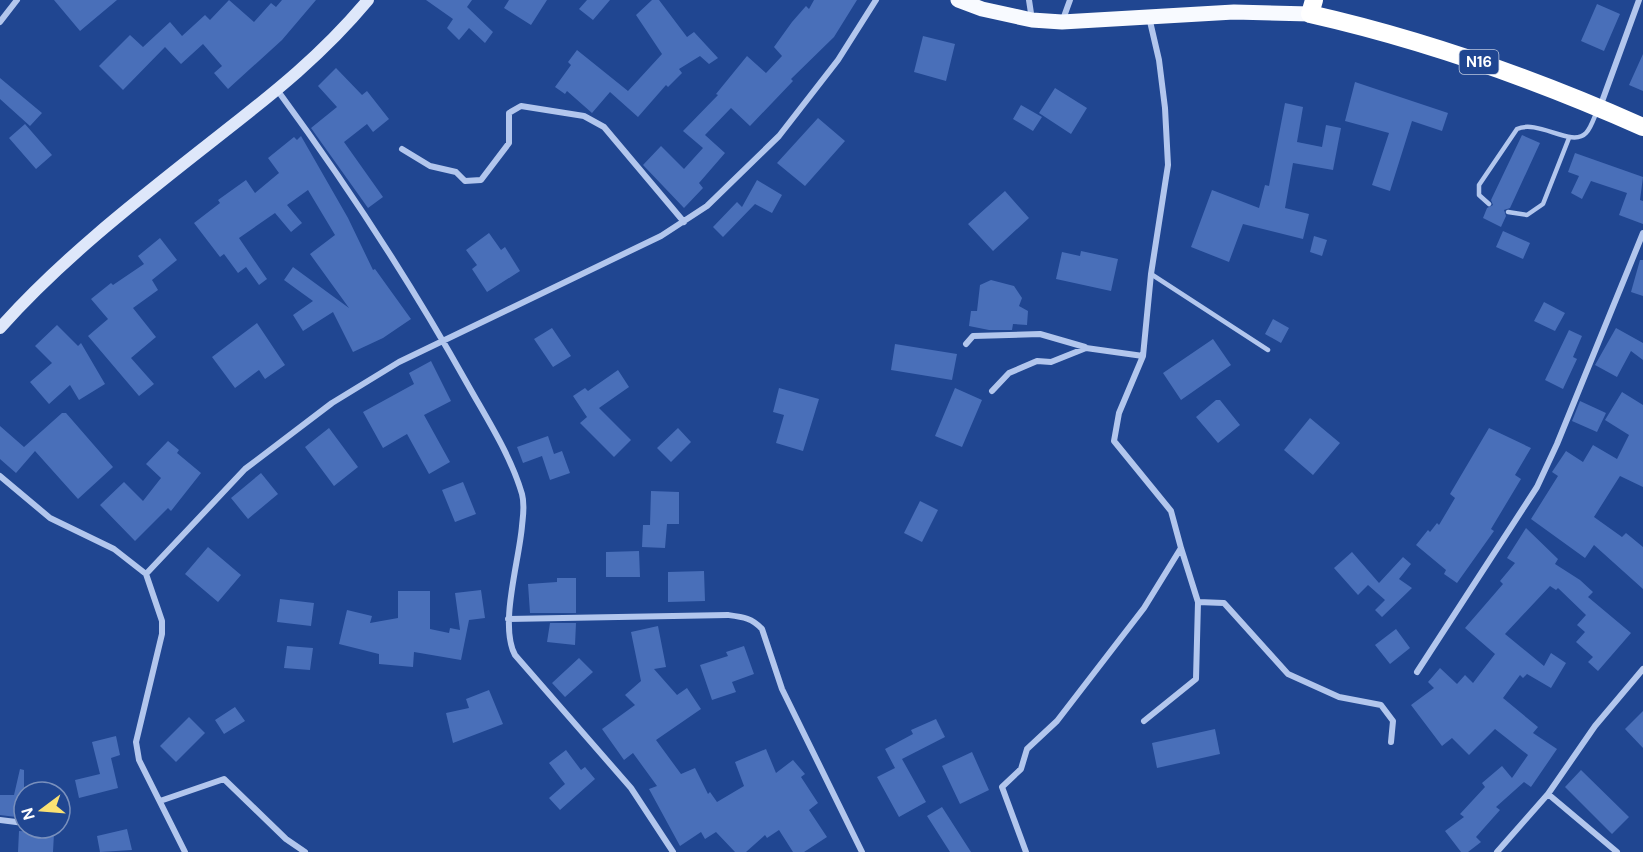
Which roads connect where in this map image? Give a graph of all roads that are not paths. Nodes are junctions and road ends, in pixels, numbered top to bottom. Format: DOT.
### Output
graph roads {
  1 [pos="17,0"];
  2 [pos="368,0"];
  3 [pos="876,0"];
  4 [pos="958,0"];
  5 [pos="1029,0"];
  6 [pos="1070,0"];
  7 [pos="1639,0"];
  8 [pos="1312,7"];
  9 [pos="3,13"];
  10 [pos="1149,17"];
  11 [pos="1032,20"];
  12 [pos="0,22"];
  13 [pos="1062,22"];
  14 [pos="278,91"];
  15 [pos="1599,107"];
  16 [pos="1643,127"];
  17 [pos="1569,138"];
  18 [pos="402,149"];
  19 [pos="1489,204"];
  20 [pos="1508,212"];
  21 [pos="684,222"];
  22 [pos="1643,233"];
  23 [pos="1151,274"];
  24 [pos="0,328"];
  25 [pos="442,339"];
  26 [pos="966,344"];
  27 [pos="1086,348"];
  28 [pos="1268,350"];
  29 [pos="1143,356"];
  30 [pos="992,391"];
  31 [pos="0,476"];
  32 [pos="1182,548"];
  33 [pos="146,574"];
  34 [pos="1198,602"];
  35 [pos="508,619"];
  36 [pos="1643,669"];
  37 [pos="1417,672"];
  38 [pos="1144,722"];
  39 [pos="1391,742"];
  40 [pos="1548,794"];
  41 [pos="160,801"];
  42 [pos="185,852"];
  43 [pos="305,852"];
  44 [pos="673,852"];
  45 [pos="862,852"];
  46 [pos="1026,852"];
  47 [pos="1497,852"];
  48 [pos="1617,852"];
  1 -- 9 [label="street"];
  2 -- 14 [label="street"];
  3 -- 21 [label="street"];
  4 -- 11 [label="main road"];
  5 -- 11 [label="street"];
  6 -- 13 [label="street"];
  7 -- 15 [label="street"];
  8 -- 10 [label="main road"];
  8 -- 15 [label="highway, N16"];
  9 -- 12 [label="street"];
  10 -- 13 [label="main road"];
  10 -- 23 [label="street"];
  11 -- 13 [label="main road"];
  14 -- 24 [label="street"];
  14 -- 25 [label="street"];
  15 -- 16 [label="highway, N16"];
  15 -- 17 [label="lane"];
  17 -- 19 [label="lane"];
  17 -- 20 [label="lane"];
  18 -- 21 [label="street"];
  21 -- 25 [label="street"];
  22 -- 37 [label="street"];
  23 -- 28 [label="lane"];
  23 -- 29 [label="street"];
  25 -- 33 [label="street"];
  25 -- 35 [label="street"];
  26 -- 27 [label="street"];
  27 -- 29 [label="street"];
  27 -- 30 [label="street"];
  29 -- 32 [label="street"];
  31 -- 33 [label="street"];
  32 -- 34 [label="street"];
  32 -- 46 [label="street"];
  33 -- 41 [label="street"];
  34 -- 38 [label="street"];
  34 -- 39 [label="street"];
  35 -- 44 [label="street"];
  35 -- 45 [label="street"];
  36 -- 40 [label="street"];
  40 -- 47 [label="street"];
  40 -- 48 [label="street"];
  41 -- 42 [label="street"];
  41 -- 43 [label="street"];
}
